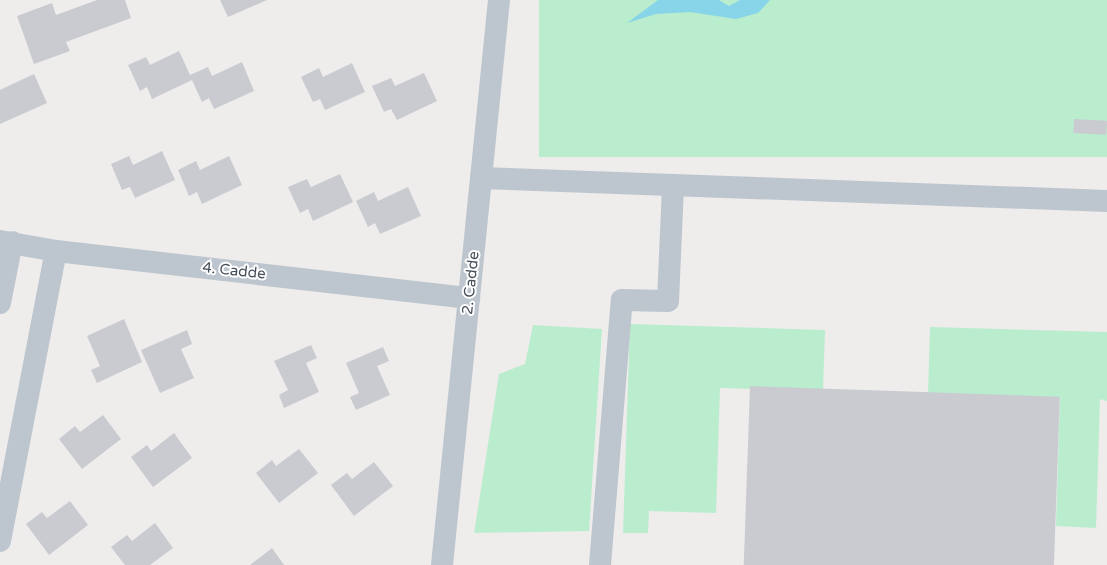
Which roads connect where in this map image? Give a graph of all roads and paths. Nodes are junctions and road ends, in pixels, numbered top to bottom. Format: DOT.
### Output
graph roads {
  1 [pos="499,0"];
  2 [pos="481,178"];
  3 [pos="673,185"];
  4 [pos="1107,201"];
  5 [pos="6,242"];
  6 [pos="56,251"];
  7 [pos="1,293"];
  8 [pos="469,298"];
  9 [pos="0,541"];
  10 [pos="442,565"];
  11 [pos="600,565"];
  1 -- 2 [label="street, 2. Cadde"];
  2 -- 3 [label="street"];
  2 -- 8 [label="street, 2. Cadde"];
  3 -- 4 [label="street"];
  3 -- 11 [label="street"];
  5 -- 6 [label="street, 4. Cadde"];
  5 -- 7 [label="street"];
  6 -- 8 [label="street, 4. Cadde"];
  6 -- 9 [label="street"];
  8 -- 10 [label="street, 2. Cadde"];
}
